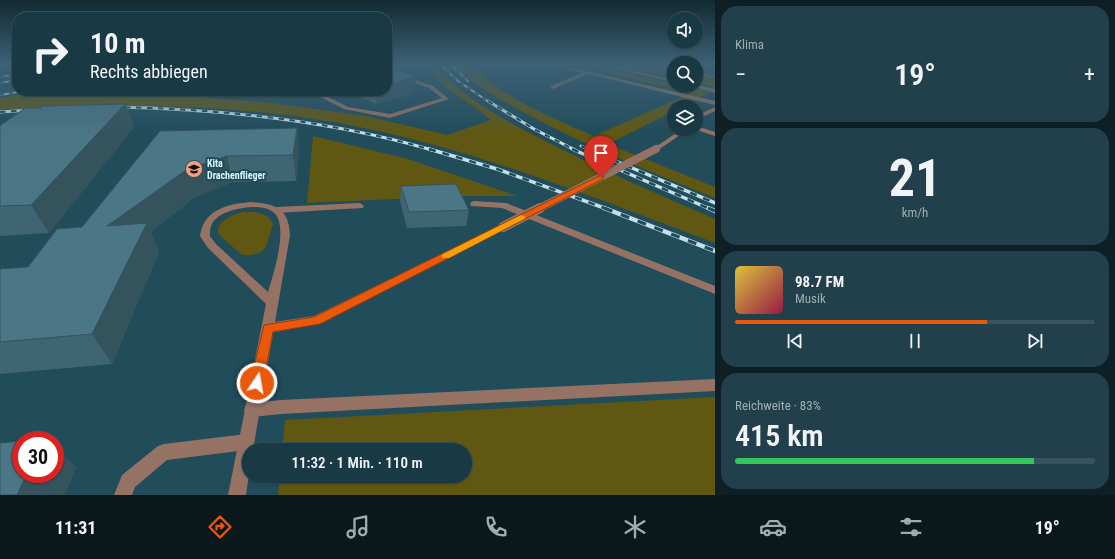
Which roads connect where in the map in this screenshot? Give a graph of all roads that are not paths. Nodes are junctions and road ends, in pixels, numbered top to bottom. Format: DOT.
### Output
graph roads {
  1 [pos="431,87"];
  2 [pos="648,87"];
  3 [pos="703,88"];
  4 [pos="715,91"];
  5 [pos="322,96"];
  6 [pos="715,103"];
  7 [pos="715,109"];
  8 [pos="703,115"];
  9 [pos="703,130"];
  10 [pos="715,134"];
  11 [pos="676,136"];
  12 [pos="474,204"];
  13 [pos="360,206"];
  14 [pos="276,210"];
  15 [pos="715,290"];
  16 [pos="271,302"];
  17 [pos="268,328"];
  18 [pos="715,385"];
  19 [pos="251,410"];
  20 [pos="246,442"];
  21 [pos="124,495"];
  22 [pos="237,495"];
  1 -- 5 [label="street"];
  2 -- 6 [label="street"];
  3 -- 4 [label="street"];
  7 -- 8 [label="street"];
  9 -- 10 [label="street"];
  11 -- 17 [label="street, bridge"];
  12 -- 15 [label="street"];
  13 -- 14 [label="street"];
  14 -- 16 [label="street"];
  14 -- 16 [label="street"];
  16 -- 17 [label="street"];
  17 -- 19 [label="street"];
  18 -- 19 [label="street"];
  19 -- 20 [label="street"];
  20 -- 21 [label="street"];
  20 -- 22 [label="street"];
}
